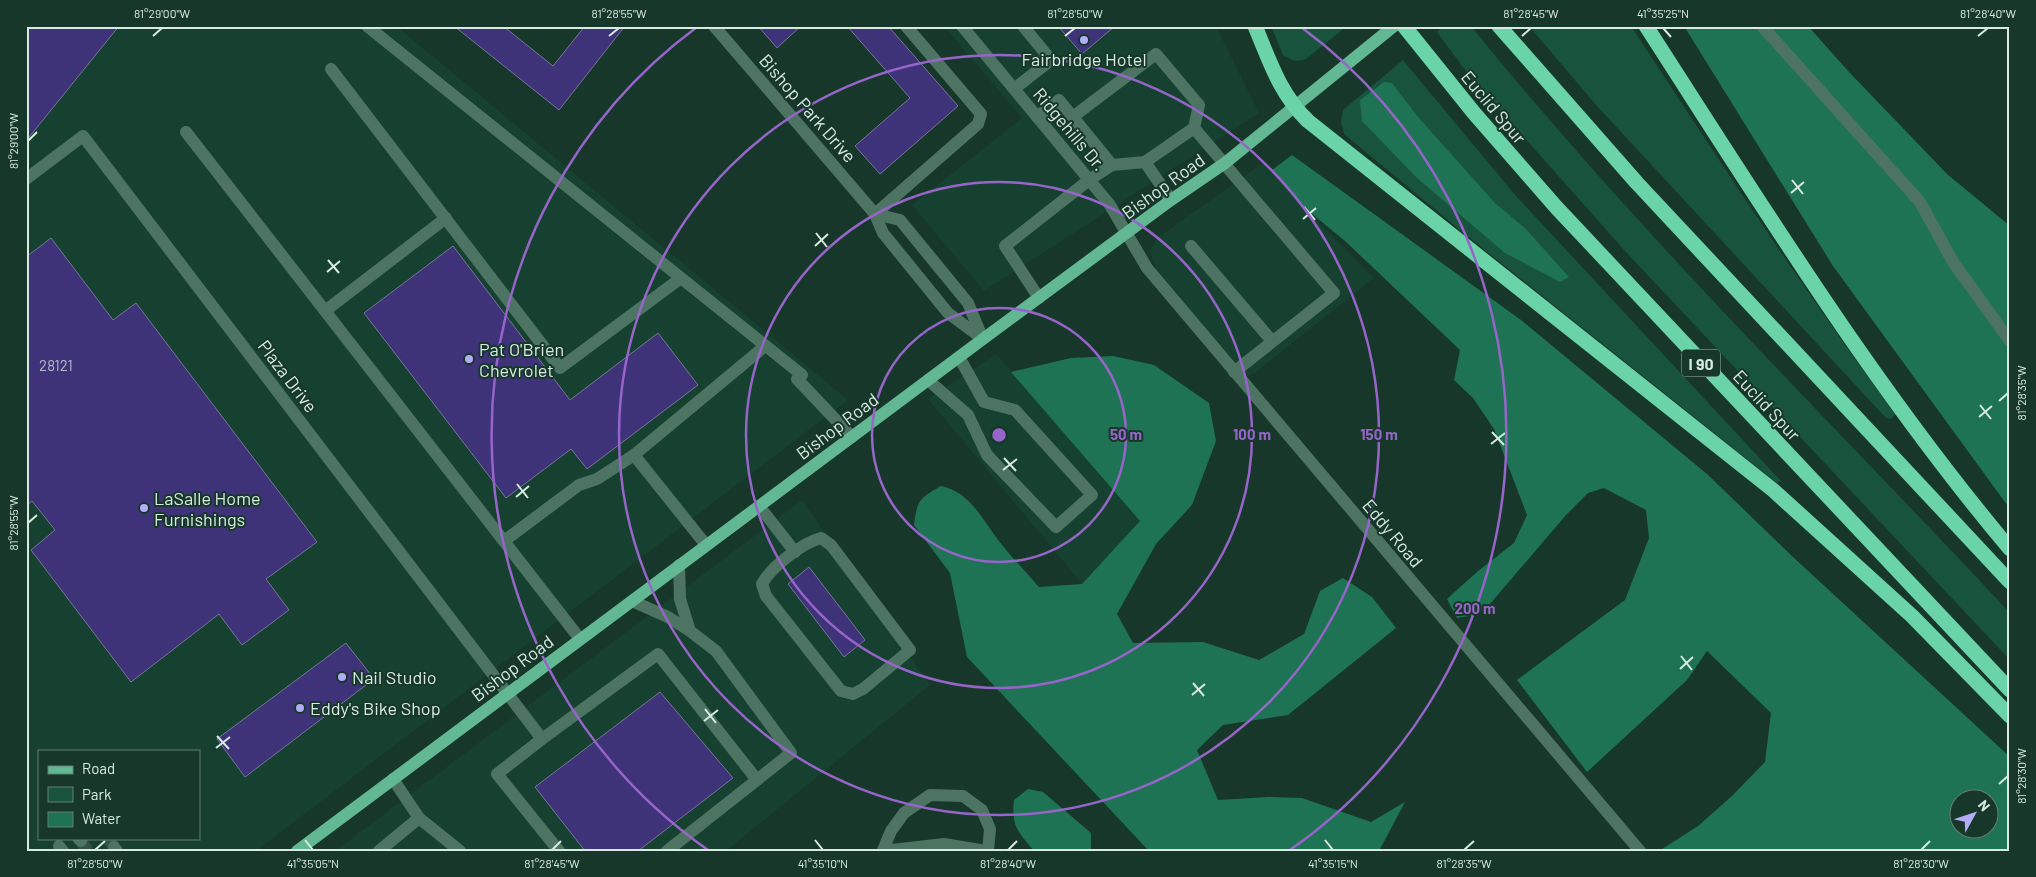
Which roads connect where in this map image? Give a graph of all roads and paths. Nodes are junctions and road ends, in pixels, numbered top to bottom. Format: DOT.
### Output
graph roads {
  1 [pos="367,26"];
  2 [pos="714,26"];
  3 [pos="906,26"];
  4 [pos="962,26"];
  5 [pos="1023,26"];
  6 [pos="1255,26"];
  7 [pos="1394,26"];
  8 [pos="1404,26"];
  9 [pos="1499,26"];
  10 [pos="1646,26"];
  11 [pos="1762,26"];
  12 [pos="331,68"];
  13 [pos="1014,89"];
  14 [pos="1294,108"];
  15 [pos="1074,116"];
  16 [pos="1037,117"];
  17 [pos="1194,128"];
  18 [pos="186,132"];
  19 [pos="1145,162"];
  20 [pos="1225,163"];
  21 [pos="1112,165"];
  22 [pos="26,179"];
  23 [pos="1089,180"];
  24 [pos="1171,200"];
  25 [pos="875,214"];
  26 [pos="446,218"];
  27 [pos="1128,233"];
  28 [pos="1191,246"];
  29 [pos="681,278"];
  30 [pos="1039,298"];
  31 [pos="325,311"];
  32 [pos="983,339"];
  33 [pos="1272,341"];
  34 [pos="2010,341"];
  35 [pos="765,346"];
  36 [pos="958,357"];
  37 [pos="1234,372"];
  38 [pos="928,380"];
  39 [pos="984,402"];
  40 [pos="968,415"];
  41 [pos="852,437"];
  42 [pos="634,455"];
  43 [pos="760,506"];
  44 [pos="504,541"];
  45 [pos="706,545"];
  46 [pos="2010,549"];
  47 [pos="795,552"];
  48 [pos="679,565"];
  49 [pos="2010,582"];
  50 [pos="632,601"];
  51 [pos="690,631"];
  52 [pos="580,639"];
  53 [pos="2010,690"];
  54 [pos="508,693"];
  55 [pos="2010,716"];
  56 [pos="542,739"];
  57 [pos="393,779"];
  58 [pos="757,780"];
  59 [pos="419,818"];
  60 [pos="297,851"];
  61 [pos="379,851"];
  62 [pos="460,851"];
  63 [pos="559,851"];
  64 [pos="667,851"];
  65 [pos="883,851"];
  66 [pos="987,851"];
  67 [pos="1640,851"];
  1 -- 29 [label="street"];
  2 -- 25 [label="street, Bishop Park Drive"];
  3 -- 25 [label="street"];
  4 -- 13 [label="street, Ridgehills Dr."];
  5 -- 13 [label="street"];
  6 -- 14 [label="highway"];
  7 -- 14 [label="main road, Bishop Road"];
  8 -- 53 [label="highway, Euclid Spur / I 90"];
  9 -- 49 [label="highway"];
  10 -- 46 [label="highway"];
  11 -- 34 [label="street"];
  12 -- 26 [label="street"];
  13 -- 16 [label="street, Ridgehills Dr."];
  14 -- 20 [label="main road, Bishop Road"];
  14 -- 55 [label="highway"];
  15 -- 16 [label="street"];
  15 -- 17 [label="street"];
  15 -- 21 [label="street"];
  16 -- 23 [label="street, Ridgehills Dr."];
  17 -- 19 [label="street"];
  17 -- 20 [label="street"];
  18 -- 31 [label="street"];
  19 -- 21 [label="street"];
  19 -- 24 [label="street"];
  20 -- 24 [label="main road, Bishop Road"];
  20 -- 33 [label="street"];
  21 -- 23 [label="street"];
  22 -- 54 [label="street, Plaza Drive"];
  23 -- 27 [label="street, Ridgehills Dr."];
  23 -- 30 [label="street"];
  24 -- 27 [label="main road, Bishop Road"];
  25 -- 32 [label="street, Bishop Park Drive"];
  25 -- 32 [label="street"];
  26 -- 29 [label="street"];
  26 -- 31 [label="street"];
  27 -- 30 [label="main road, Bishop Road"];
  27 -- 37 [label="street, Eddy Road"];
  28 -- 33 [label="street"];
  29 -- 35 [label="street"];
  30 -- 32 [label="main road, Bishop Road"];
  31 -- 44 [label="street"];
  32 -- 36 [label="main road, Bishop Road"];
  33 -- 37 [label="street"];
  35 -- 41 [label="street"];
  35 -- 42 [label="street"];
  36 -- 38 [label="main road, Bishop Road"];
  36 -- 39 [label="street"];
  37 -- 67 [label="street, Eddy Road"];
  38 -- 40 [label="street"];
  38 -- 41 [label="main road, Bishop Road"];
  39 -- 40 [label="street"];
  39 -- 40 [label="street"];
  41 -- 43 [label="main road, Bishop Road"];
  42 -- 44 [label="street"];
  42 -- 45 [label="street"];
  43 -- 45 [label="main road, Bishop Road"];
  43 -- 47 [label="street"];
  44 -- 52 [label="street"];
  45 -- 48 [label="main road, Bishop Road"];
  47 -- 47 [label="street"];
  48 -- 50 [label="main road, Bishop Road"];
  48 -- 51 [label="street"];
  50 -- 51 [label="street"];
  50 -- 52 [label="main road, Bishop Road"];
  51 -- 58 [label="street"];
  52 -- 54 [label="main road, Bishop Road"];
  54 -- 56 [label="street"];
  54 -- 57 [label="main road, Bishop Road"];
  56 -- 58 [label="street"];
  56 -- 63 [label="street"];
  57 -- 59 [label="street"];
  57 -- 60 [label="main road, Bishop Road"];
  58 -- 64 [label="street"];
  59 -- 61 [label="street"];
  59 -- 62 [label="street"];
  65 -- 66 [label="street"];
  65 -- 66 [label="street"];
}
